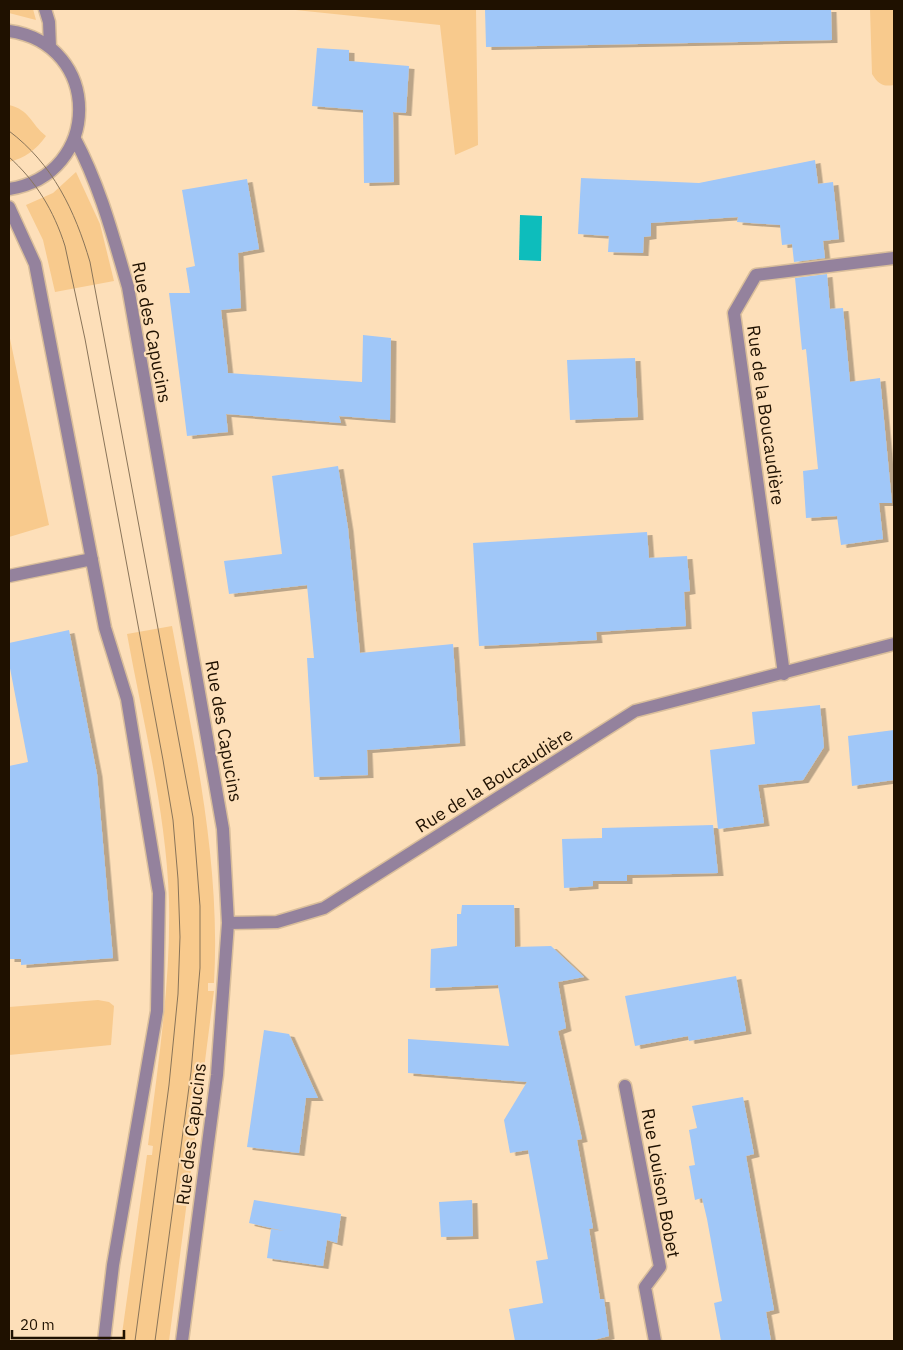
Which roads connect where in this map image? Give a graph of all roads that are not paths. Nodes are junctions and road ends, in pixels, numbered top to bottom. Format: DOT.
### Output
graph roads {
  1 [pos="45,9"];
  2 [pos="9,31"];
  3 [pos="50,47"];
  4 [pos="75,138"];
  5 [pos="9,189"];
  6 [pos="9,207"];
  7 [pos="894,258"];
  8 [pos="92,559"];
  9 [pos="9,576"];
  10 [pos="894,644"];
  11 [pos="784,674"];
  12 [pos="228,923"];
  13 [pos="626,1086"];
  14 [pos="104,1341"];
  15 [pos="182,1341"];
  16 [pos="654,1341"];
  1 -- 3 [label="street"];
  2 -- 3 [label="street"];
  3 -- 4 [label="street"];
  4 -- 5 [label="street"];
  4 -- 12 [label="street, Rue des Capucins"];
  6 -- 8 [label="street"];
  7 -- 11 [label="street, Rue de la Boucaudière"];
  8 -- 9 [label="street"];
  8 -- 14 [label="street"];
  10 -- 11 [label="street, Rue de la Boucaudière"];
  11 -- 12 [label="street, Rue de la Boucaudière"];
  12 -- 15 [label="street, Rue des Capucins"];
  13 -- 16 [label="street, Rue Louison Bobet"];
}
